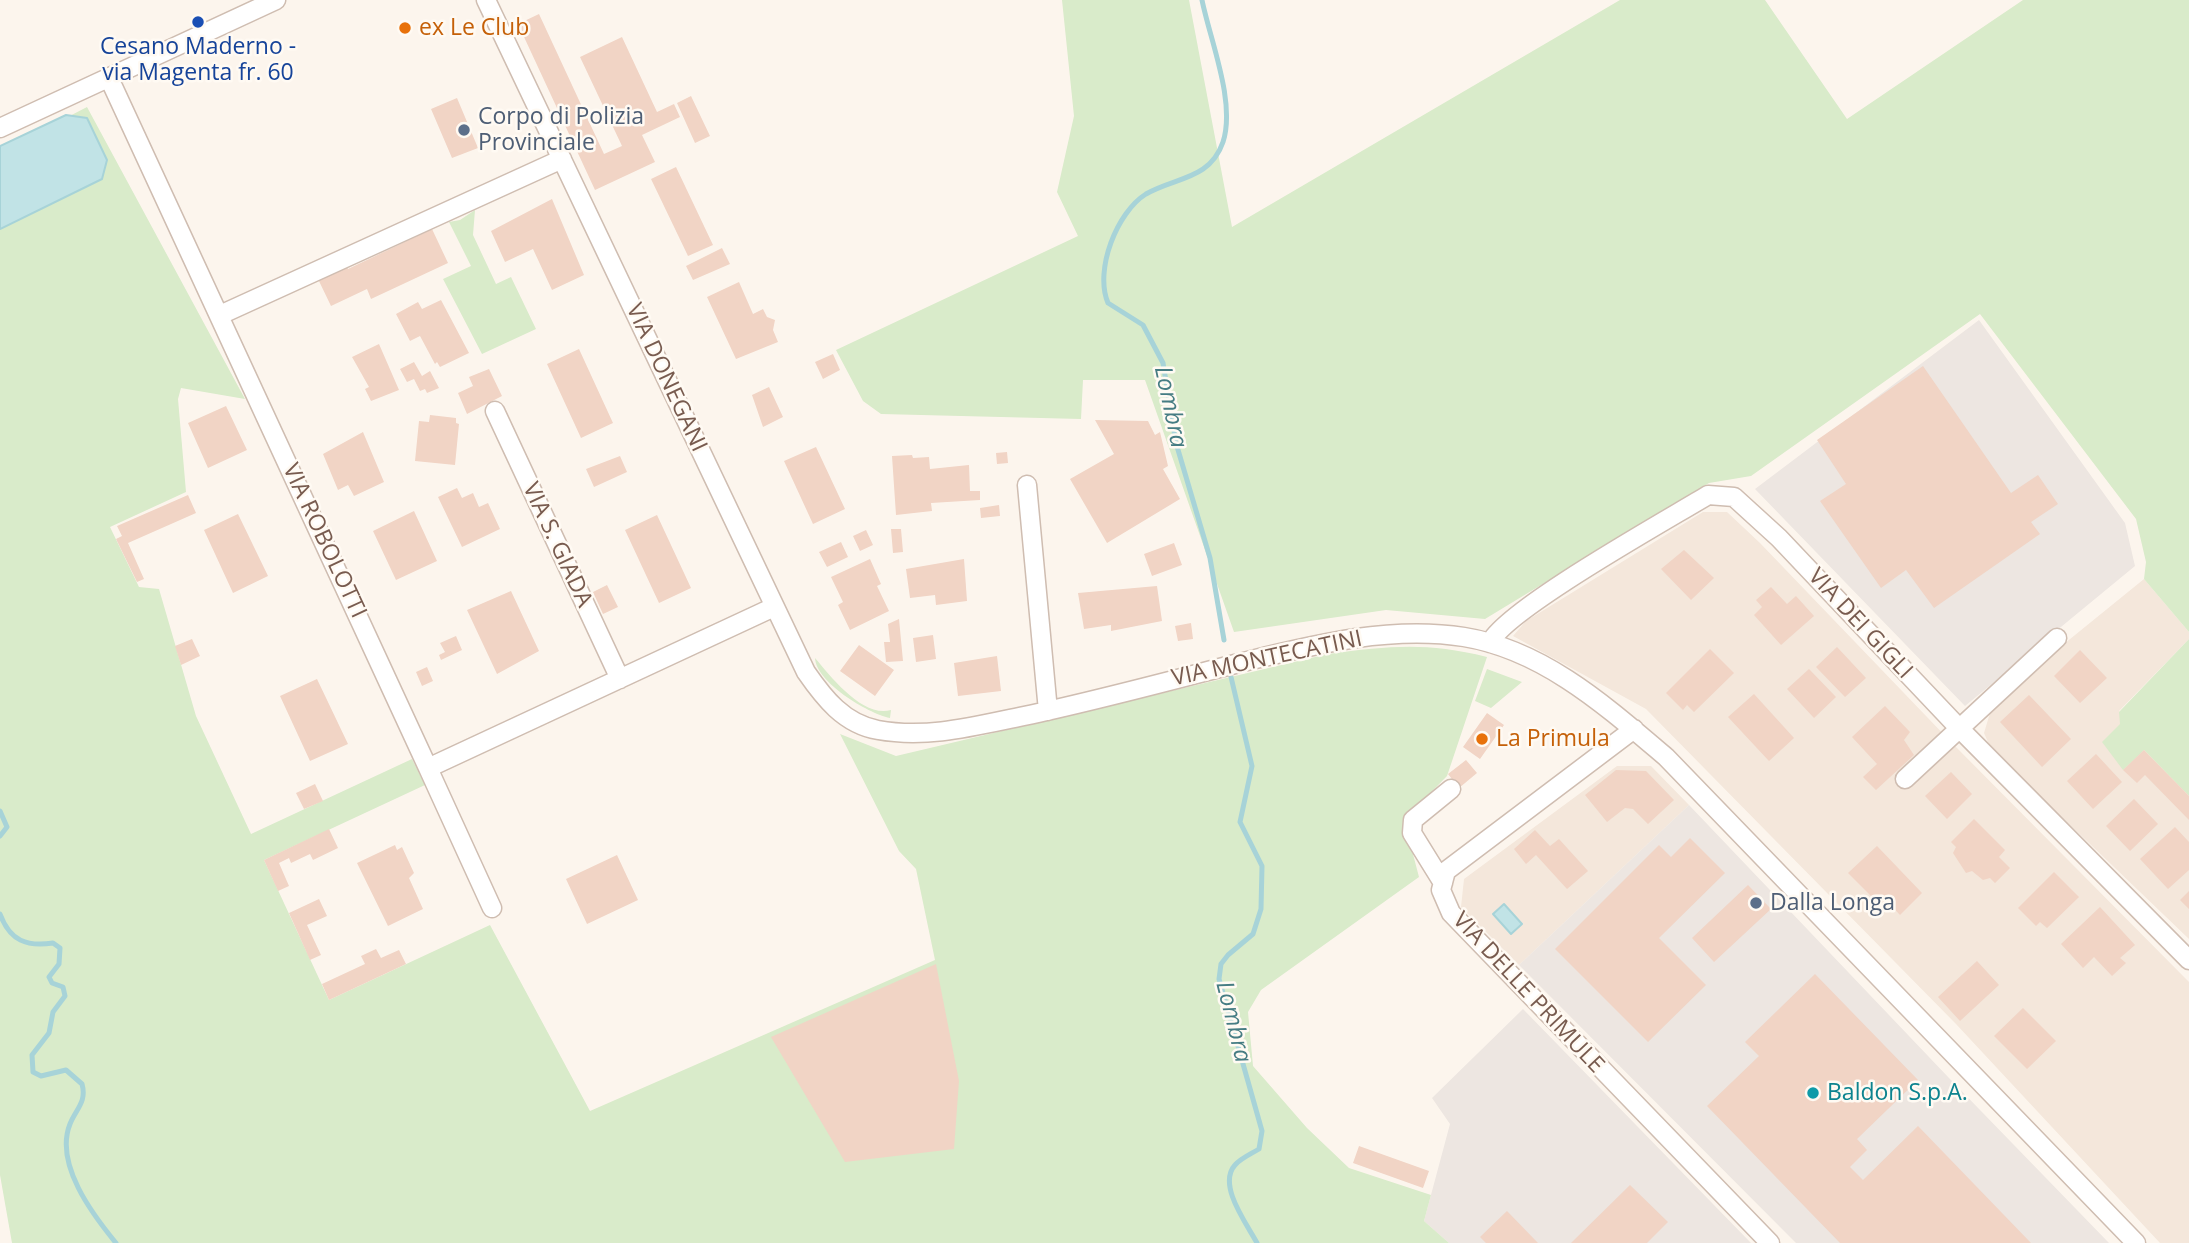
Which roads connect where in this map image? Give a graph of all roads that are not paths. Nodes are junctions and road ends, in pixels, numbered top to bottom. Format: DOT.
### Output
graph roads {
  1 [pos="275,0"];
  2 [pos="486,0"];
  3 [pos="109,78"];
  4 [pos="0,128"];
  5 [pos="562,159"];
  6 [pos="220,315"];
  7 [pos="495,411"];
  8 [pos="1027,485"];
  9 [pos="774,607"];
  10 [pos="2057,638"];
  11 [pos="1490,643"];
  12 [pos="620,679"];
  13 [pos="1048,710"];
  14 [pos="1958,727"];
  15 [pos="1634,729"];
  16 [pos="876,730"];
  17 [pos="428,768"];
  18 [pos="1905,779"];
  19 [pos="1451,789"];
  20 [pos="1443,883"];
  21 [pos="492,908"];
  22 [pos="2189,960"];
  23 [pos="1770,1243"];
  24 [pos="2136,1243"];
  1 -- 3 [label="street"];
  2 -- 5 [label="street, VIA DONEGANI"];
  3 -- 4 [label="street"];
  3 -- 6 [label="street, VIA ROBOLOTTI"];
  5 -- 6 [label="street"];
  5 -- 9 [label="street, VIA DONEGANI"];
  6 -- 17 [label="street, VIA ROBOLOTTI"];
  7 -- 12 [label="street, VIA S. GIADA"];
  8 -- 13 [label="street"];
  9 -- 12 [label="street"];
  9 -- 16 [label="street, VIA DONEGANI"];
  10 -- 14 [label="street"];
  11 -- 13 [label="street, VIA MONTECATINI"];
  11 -- 14 [label="street, VIA DEI GIGLI"];
  11 -- 15 [label="street, VIA MONTECATINI"];
  12 -- 17 [label="street"];
  13 -- 16 [label="street, VIA MONTECATINI"];
  14 -- 18 [label="street"];
  14 -- 22 [label="street, VIA DEI GIGLI"];
  15 -- 20 [label="street, VIA DELLE PRIMULE"];
  15 -- 24 [label="street, VIA MONTECATINI"];
  17 -- 21 [label="street, VIA ROBOLOTTI"];
  19 -- 20 [label="street"];
  20 -- 23 [label="street, VIA DELLE PRIMULE"];
}
